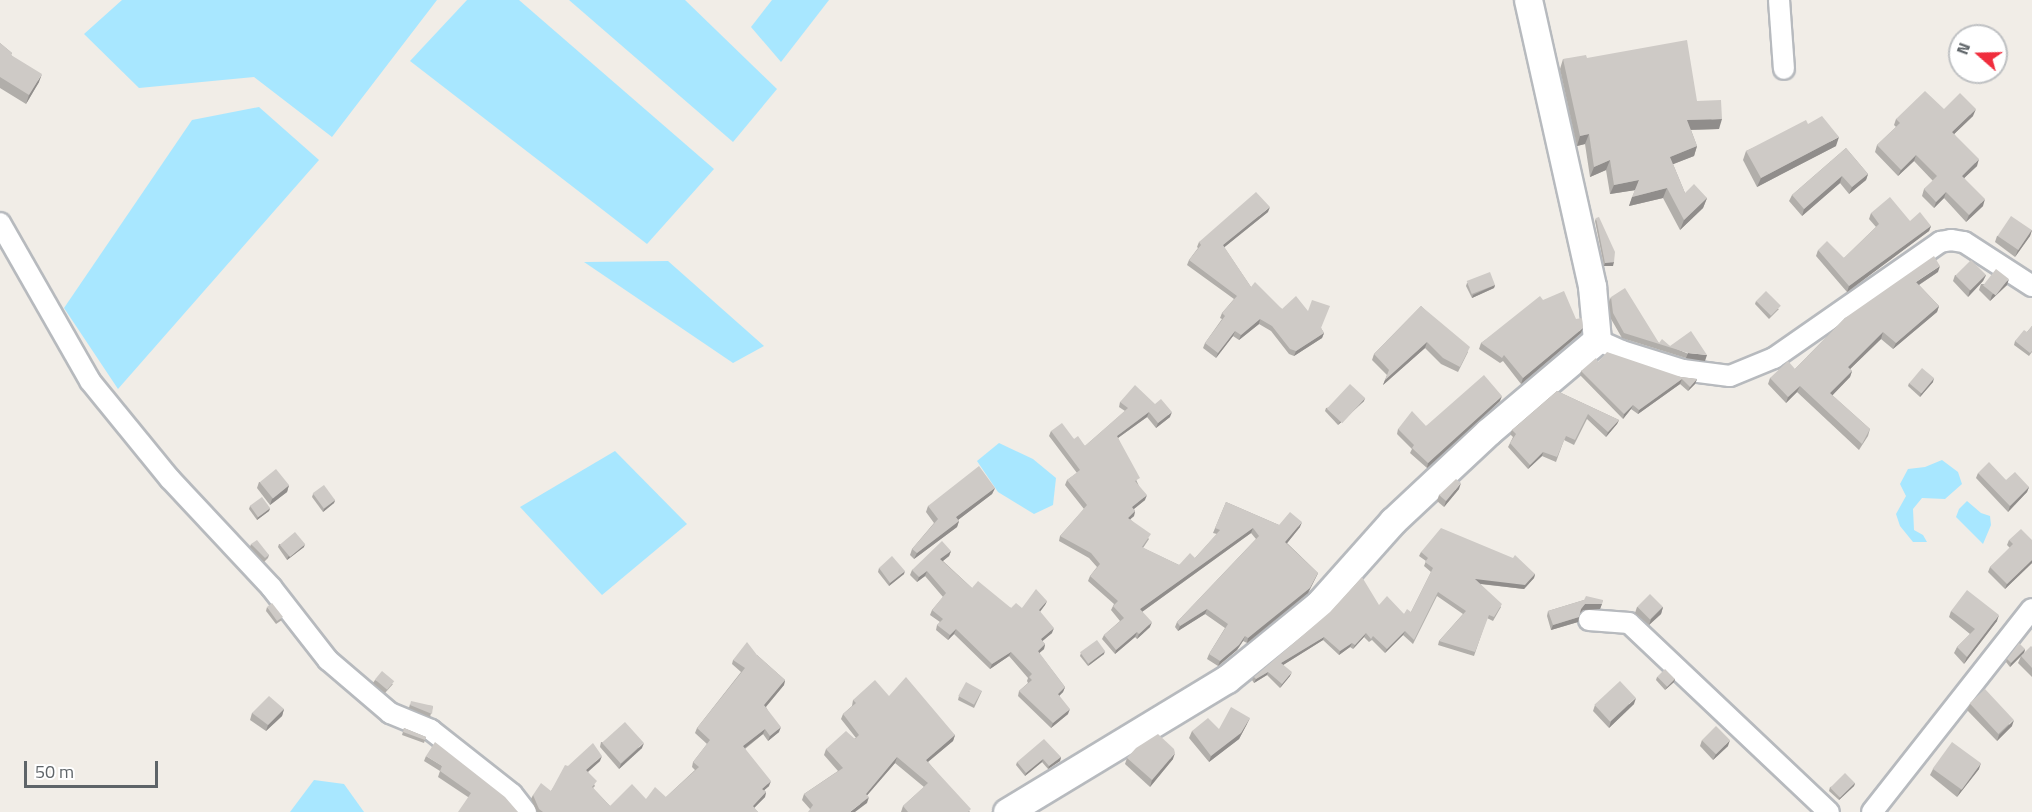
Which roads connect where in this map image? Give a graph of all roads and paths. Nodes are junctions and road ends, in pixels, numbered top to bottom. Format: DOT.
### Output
graph roads {
  1 [pos="1528,0"];
  2 [pos="1779,0"];
  3 [pos="1784,69"];
  4 [pos="0,223"];
  5 [pos="2032,286"];
  6 [pos="1597,340"];
  7 [pos="2032,609"];
  8 [pos="1589,620"];
  9 [pos="526,812"];
  10 [pos="1007,812"];
  11 [pos="1829,812"];
  12 [pos="1872,812"];
  1 -- 6 [label="street"];
  2 -- 3 [label="street"];
  4 -- 9 [label="street"];
  5 -- 6 [label="street"];
  6 -- 10 [label="street"];
  7 -- 12 [label="street"];
  8 -- 11 [label="street"];
}
